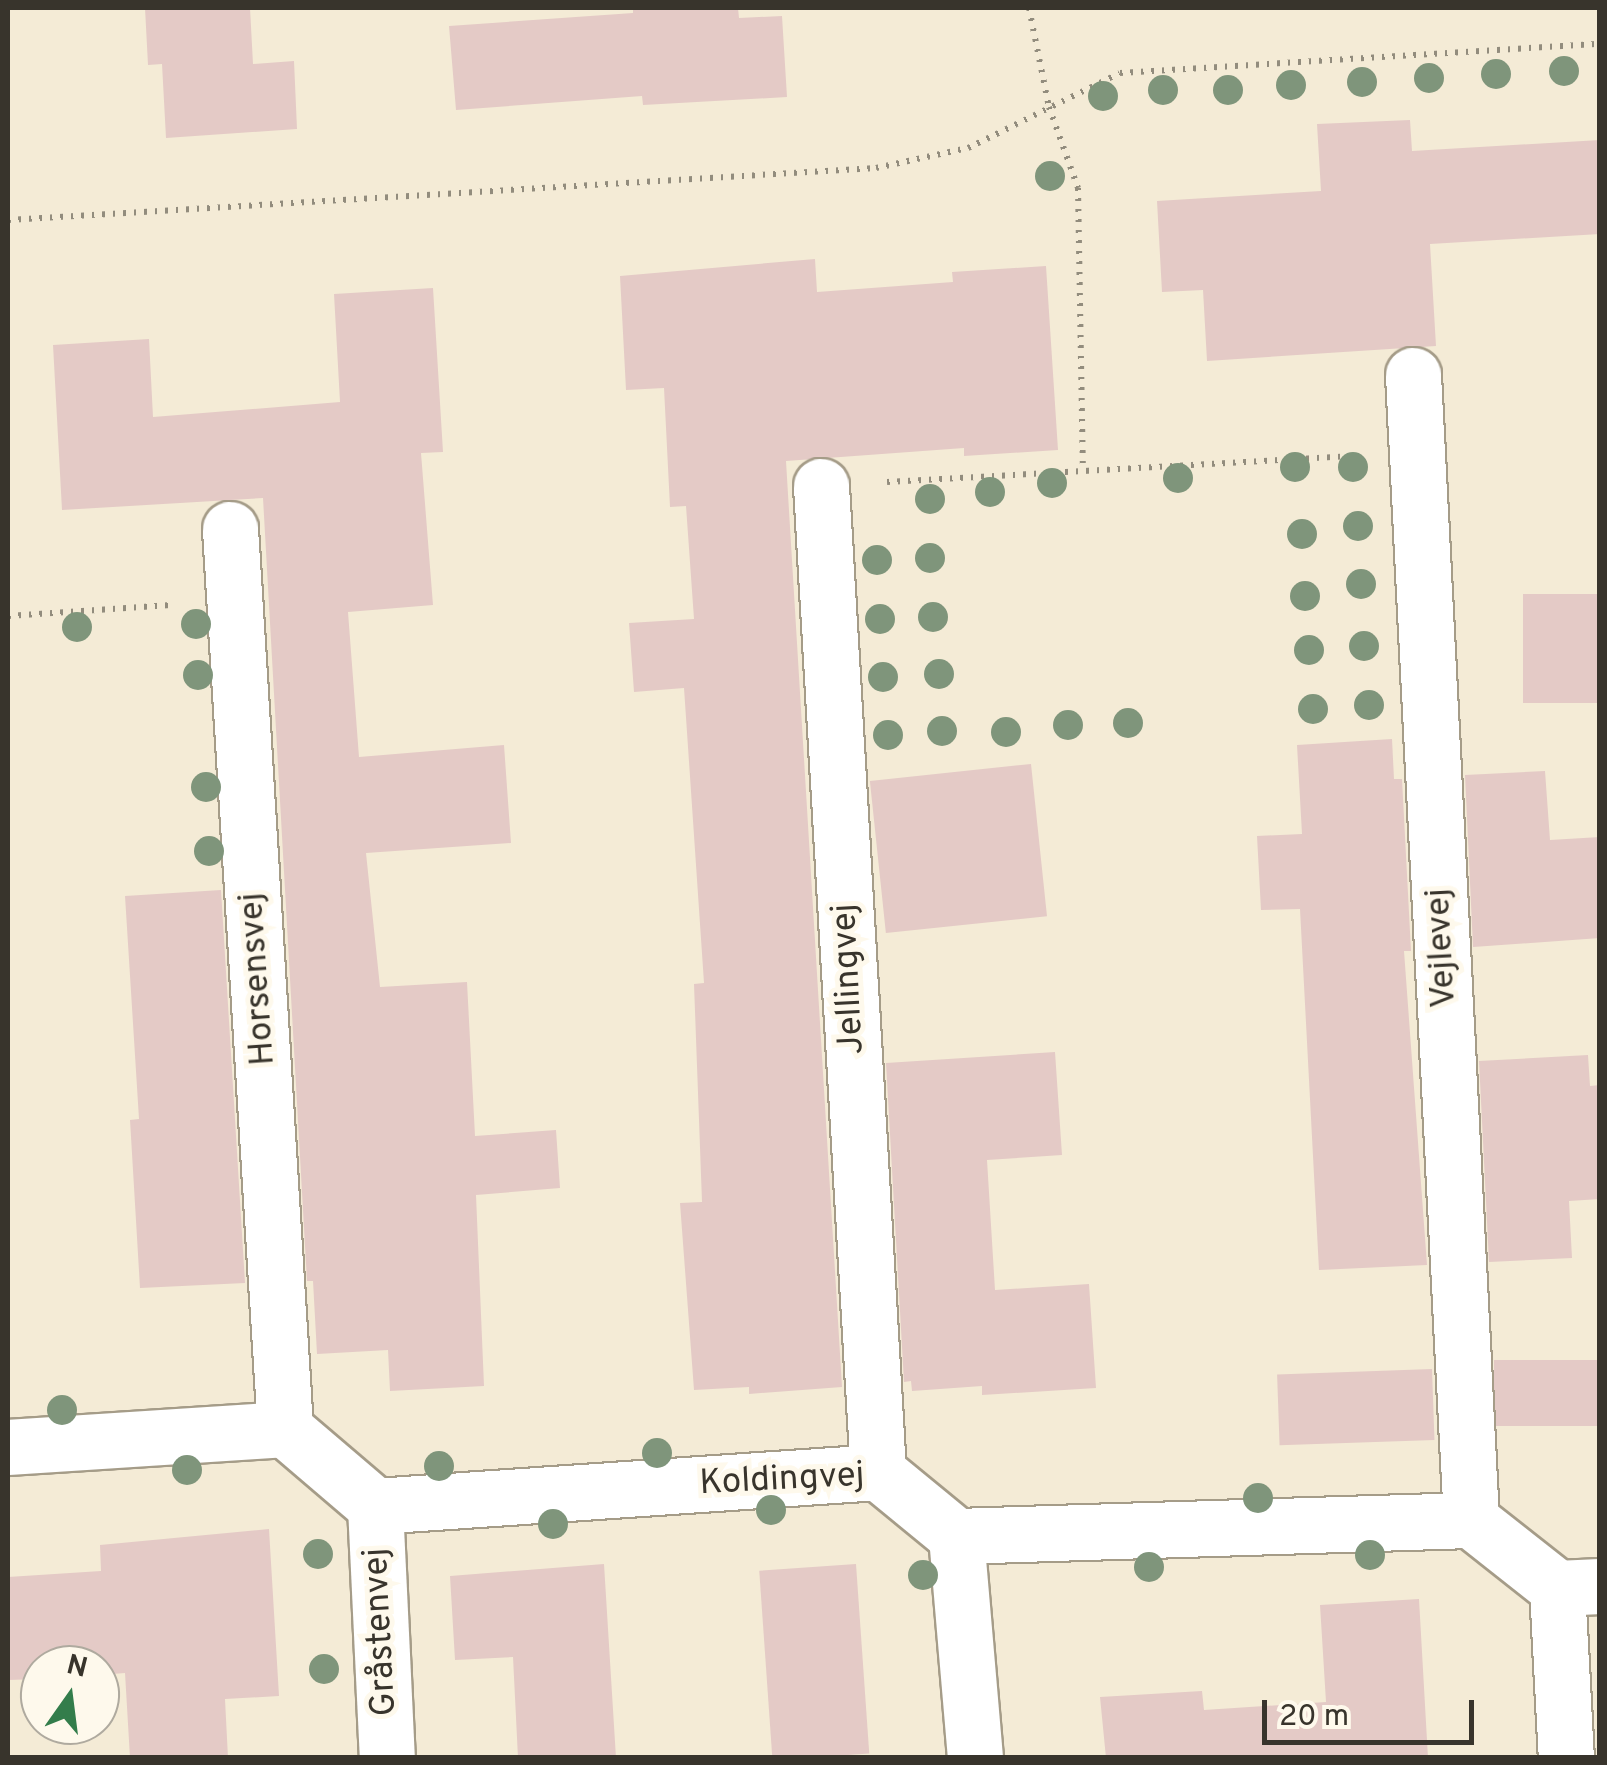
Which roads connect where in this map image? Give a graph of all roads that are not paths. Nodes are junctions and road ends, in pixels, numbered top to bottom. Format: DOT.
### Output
graph roads {
  1 [pos="1413,375"];
  2 [pos="821,486"];
  3 [pos="230,529"];
  4 [pos="285,1429"];
  5 [pos="8,1447"];
  6 [pos="878,1472"];
  7 [pos="375,1506"];
  8 [pos="1471,1520"];
  9 [pos="956,1536"];
  10 [pos="1578,1587"];
  11 [pos="388,1758"];
  12 [pos="975,1758"];
  13 [pos="1566,1758"];
  1 -- 8 [label="street, Vejlevej"];
  2 -- 6 [label="street, Jellingvej"];
  3 -- 4 [label="street, Horsensvej"];
  4 -- 5 [label="street"];
  4 -- 7 [label="street"];
  6 -- 7 [label="street, Koldingvej"];
  6 -- 9 [label="street, Koldingvej"];
  7 -- 11 [label="street, Gråstenvej"];
  8 -- 9 [label="street"];
  8 -- 10 [label="street"];
  9 -- 12 [label="street"];
  10 -- 13 [label="street"];
}
